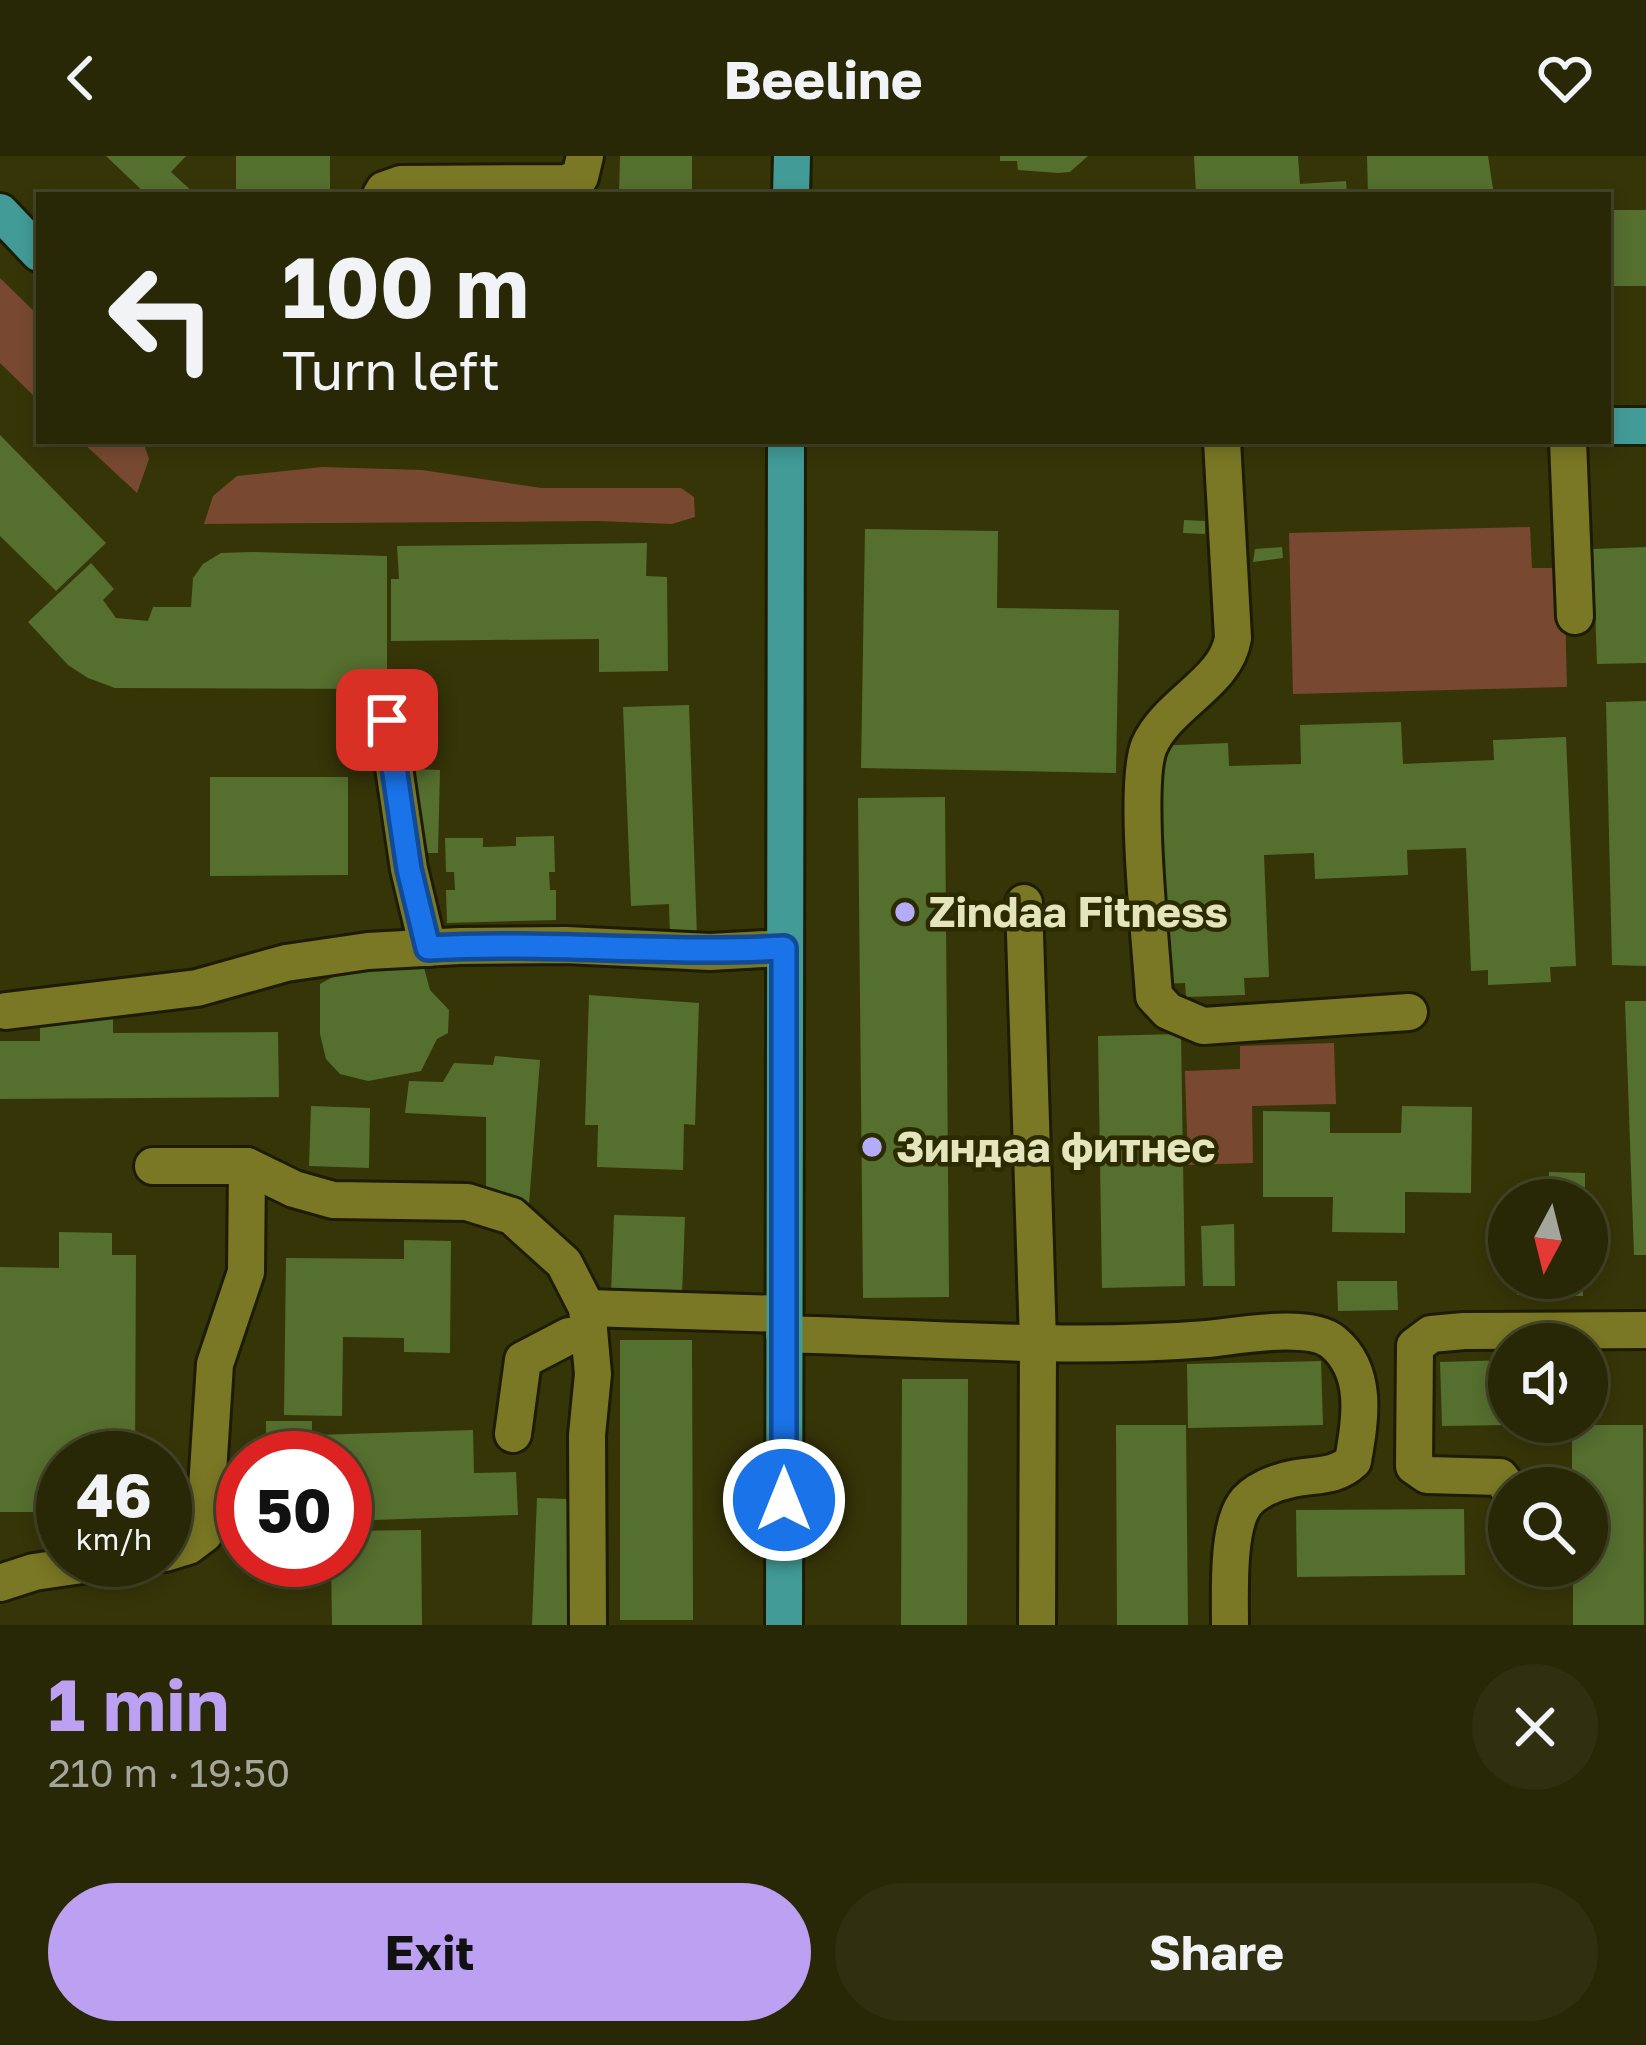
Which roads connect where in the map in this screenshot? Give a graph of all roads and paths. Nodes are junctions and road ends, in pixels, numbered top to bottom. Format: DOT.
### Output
graph roads {
  1 [pos="585,156"];
  2 [pos="792,156"];
  3 [pos="383,180"];
  4 [pos="791,192"];
  5 [pos="0,212"];
  6 [pos="36,250"];
  7 [pos="1611,425"];
  8 [pos="1646,426"];
  9 [pos="786,444"];
  10 [pos="1222,444"];
  11 [pos="1568,444"];
  12 [pos="1575,616"];
  13 [pos="387,720"];
  14 [pos="1024,903"];
  15 [pos="428,948"];
  16 [pos="784,948"];
  17 [pos="6,1012"];
  18 [pos="1409,1012"];
  19 [pos="153,1166"];
  20 [pos="247,1166"];
  21 [pos="588,1322"];
  22 [pos="784,1324"];
  23 [pos="1646,1330"];
  24 [pos="1038,1341"];
  25 [pos="513,1434"];
  26 [pos="1488,1477"];
  27 [pos="192,1543"];
  28 [pos="36,1572"];
  29 [pos="0,1583"];
  30 [pos="588,1625"];
  31 [pos="784,1625"];
  32 [pos="1037,1625"];
  33 [pos="1230,1625"];
  1 -- 3 [label="street"];
  2 -- 4 [label="main road"];
  5 -- 6 [label="main road"];
  7 -- 8 [label="main road"];
  9 -- 16 [label="main road"];
  10 -- 18 [label="street"];
  11 -- 12 [label="street"];
  13 -- 15 [label="street"];
  14 -- 24 [label="street"];
  15 -- 16 [label="street"];
  15 -- 17 [label="street"];
  16 -- 22 [label="main road"];
  19 -- 20 [label="street"];
  20 -- 21 [label="street"];
  20 -- 27 [label="street"];
  21 -- 22 [label="street"];
  21 -- 25 [label="street"];
  21 -- 30 [label="street"];
  22 -- 24 [label="street"];
  22 -- 31 [label="main road"];
  23 -- 26 [label="street"];
  24 -- 32 [label="street"];
  24 -- 33 [label="street"];
  28 -- 29 [label="street"];
}
